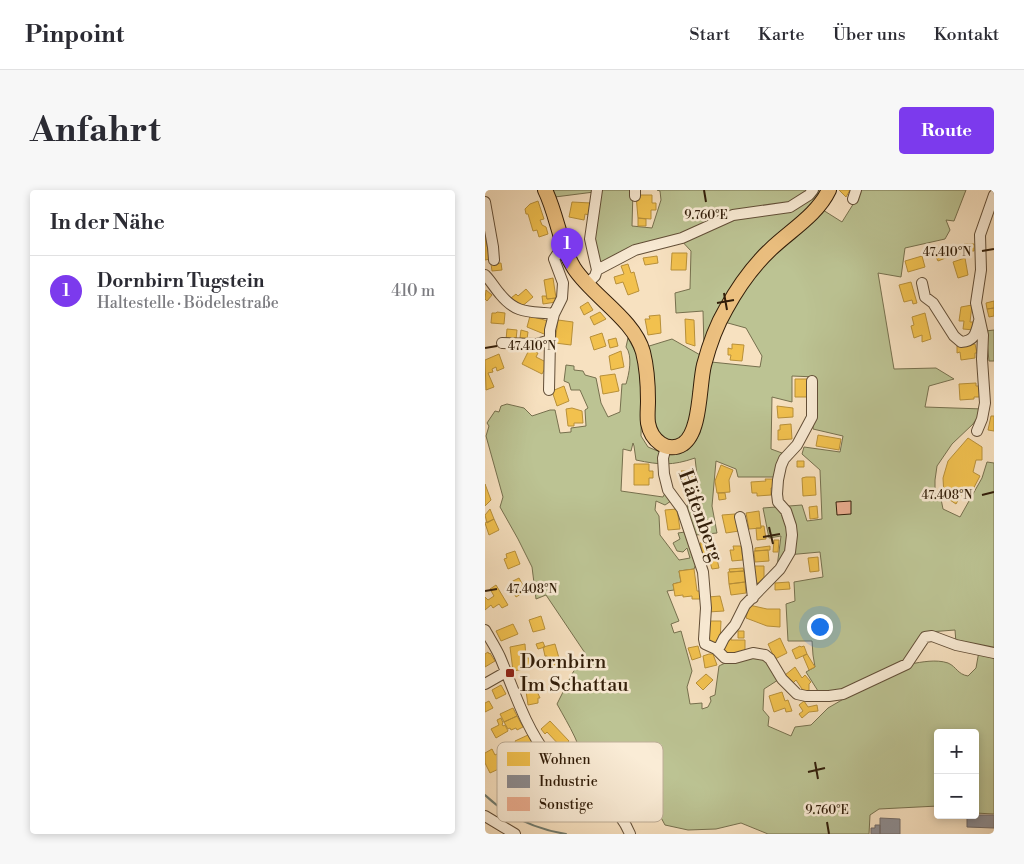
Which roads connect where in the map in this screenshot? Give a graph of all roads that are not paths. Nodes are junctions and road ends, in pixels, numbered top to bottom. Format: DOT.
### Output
graph roads {
  1 [pos="545,190"];
  2 [pos="597,190"];
  3 [pos="813,190"];
  4 [pos="829,190"];
  5 [pos="994,196"];
  6 [pos="485,202"];
  7 [pos="566,250"];
  8 [pos="493,260"];
  9 [pos="597,270"];
  10 [pos="485,275"];
  11 [pos="922,283"];
  12 [pos="587,284"];
  13 [pos="553,314"];
  14 [pos="979,318"];
  15 [pos="549,340"];
  16 [pos="502,343"];
  17 [pos="813,381"];
  18 [pos="549,390"];
  19 [pos="977,431"];
  20 [pos="666,447"];
  21 [pos="740,517"];
  22 [pos="753,598"];
  23 [pos="485,630"];
  24 [pos="716,649"];
  25 [pos="994,653"];
  26 [pos="505,672"];
  27 [pos="485,684"];
  28 [pos="540,742"];
  29 [pos="485,816"];
  30 [pos="515,834"];
  1 -- 7 [label="main road"];
  2 -- 9 [label="street"];
  3 -- 9 [label="street"];
  4 -- 20 [label="main road"];
  5 -- 14 [label="street"];
  6 -- 8 [label="street"];
  7 -- 12 [label="main road"];
  7 -- 13 [label="street"];
  9 -- 12 [label="street"];
  10 -- 13 [label="street"];
  11 -- 14 [label="street"];
  12 -- 20 [label="main road"];
  13 -- 15 [label="street"];
  14 -- 19 [label="street"];
  15 -- 16 [label="street"];
  15 -- 18 [label="street"];
  17 -- 22 [label="street"];
  20 -- 24 [label="street, Häfenberg"];
  21 -- 22 [label="street, Häfenberg"];
  22 -- 24 [label="street"];
  23 -- 26 [label="street"];
  24 -- 25 [label="street"];
  26 -- 27 [label="street"];
  26 -- 28 [label="street"];
  29 -- 30 [label="street"];
}
